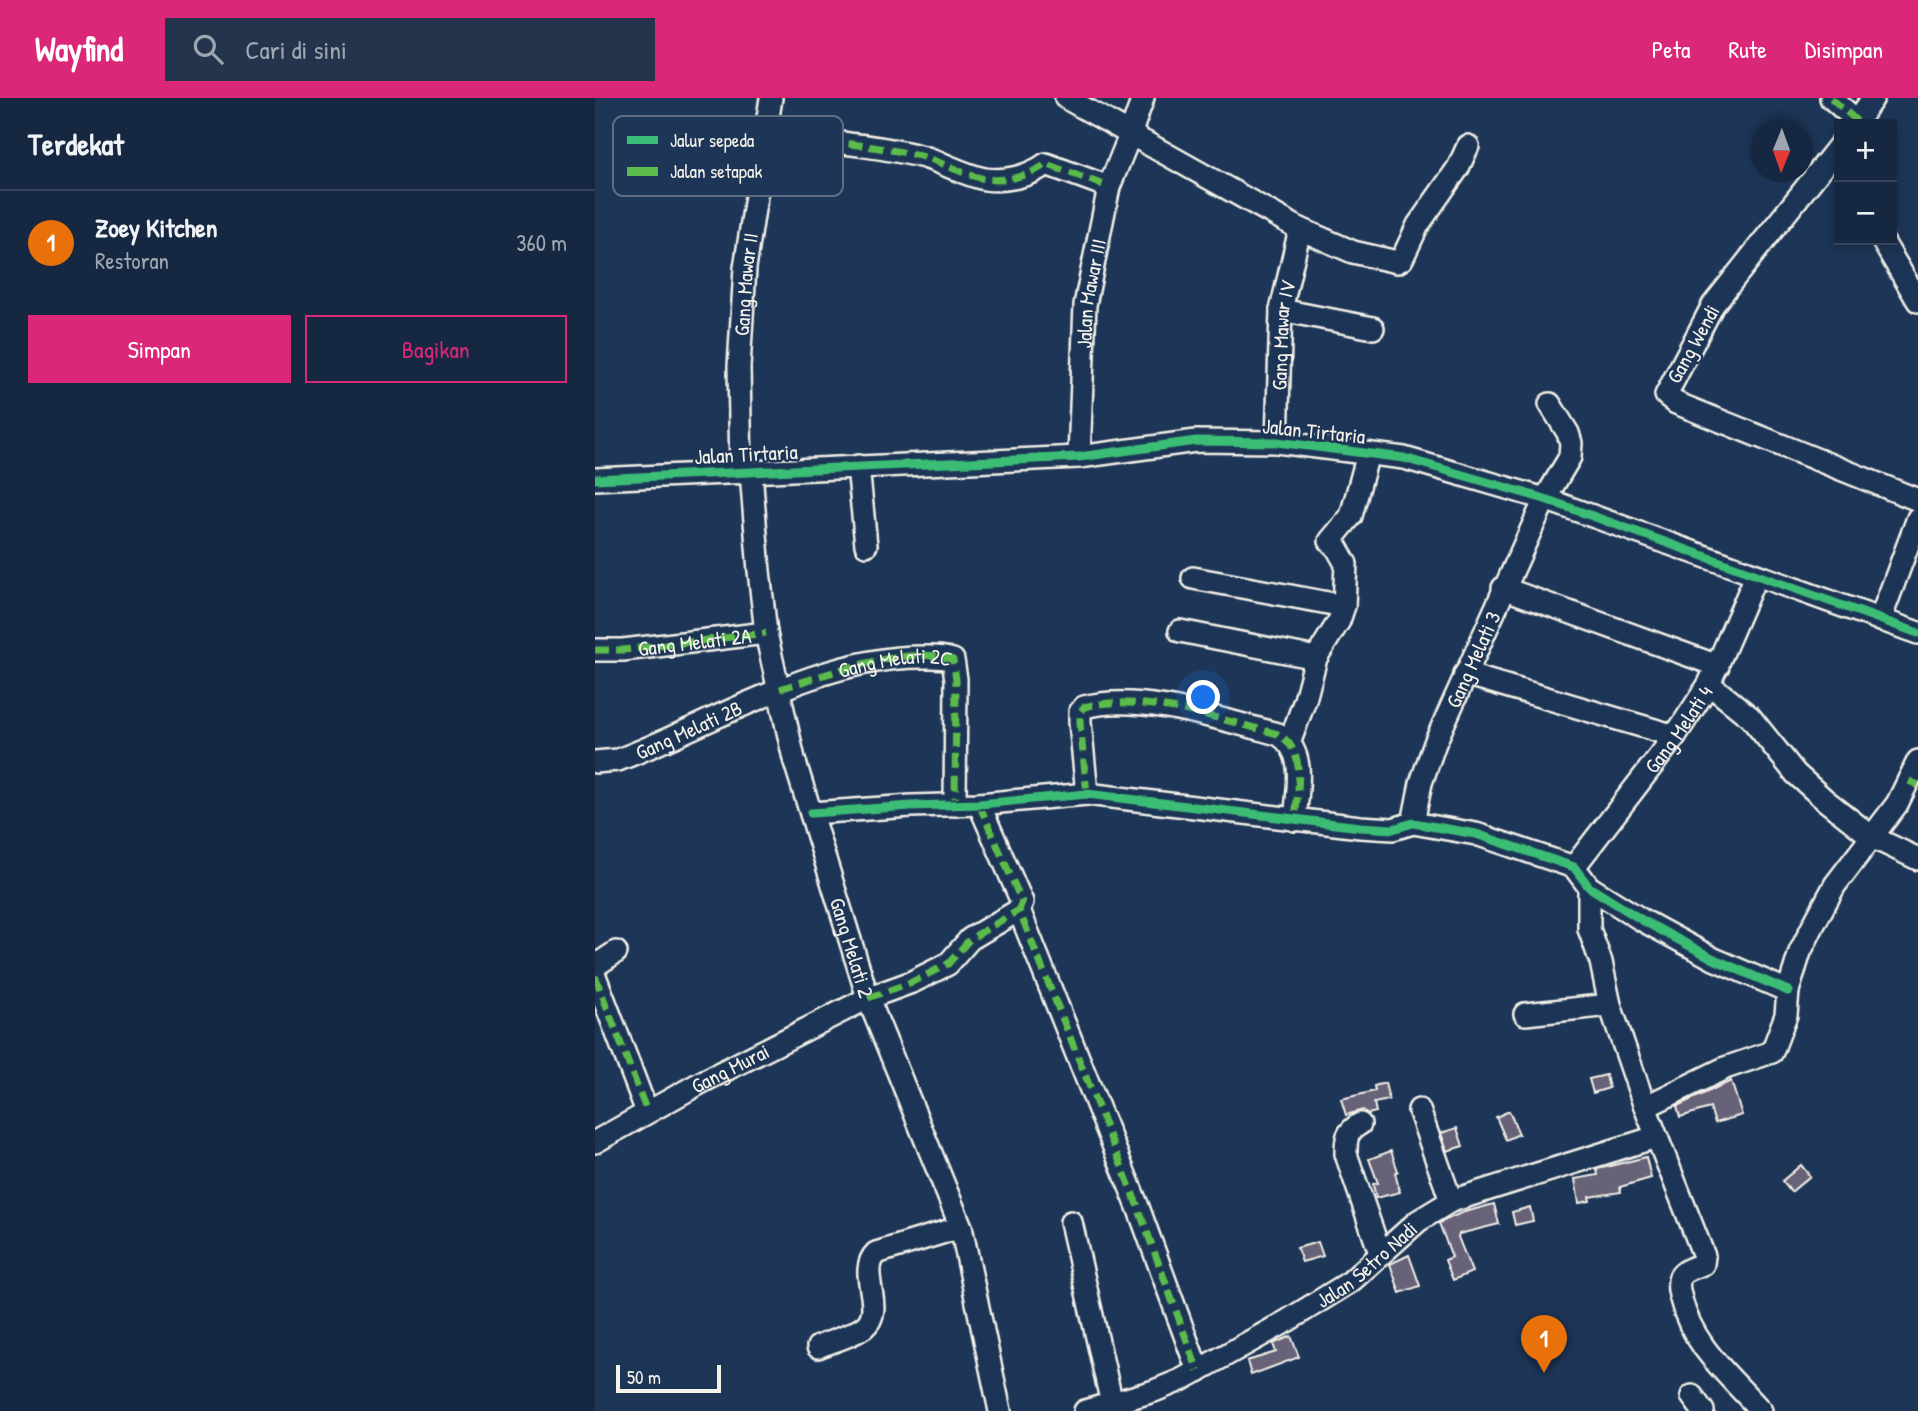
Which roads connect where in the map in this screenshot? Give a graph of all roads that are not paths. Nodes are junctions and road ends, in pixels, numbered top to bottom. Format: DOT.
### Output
graph roads {
  1 [pos="771,98"];
  2 [pos="1066,98"];
  3 [pos="1143,98"];
  4 [pos="1831,98"];
  5 [pos="1873,98"];
  6 [pos="768,116"];
  7 [pos="1852,119"];
  8 [pos="1859,119"];
  9 [pos="1131,135"];
  10 [pos="843,143"];
  11 [pos="1468,146"];
  12 [pos="1834,163"];
  13 [pos="1109,187"];
  14 [pos="756,196"];
  15 [pos="1300,229"];
  16 [pos="1885,245"];
  17 [pos="1918,301"];
  18 [pos="1281,310"];
  19 [pos="1373,328"];
  20 [pos="1550,404"];
  21 [pos="1277,442"];
  22 [pos="1368,454"];
  23 [pos="1079,457"];
  24 [pos="858,466"];
  25 [pos="746,472"];
  26 [pos="595,479"];
  27 [pos="1545,499"];
  28 [pos="1918,500"];
  29 [pos="1918,518"];
  30 [pos="866,545"];
  31 [pos="1756,576"];
  32 [pos="1193,578"];
  33 [pos="1503,588"];
  34 [pos="1344,606"];
  35 [pos="1880,620"];
  36 [pos="1180,631"];
  37 [pos="766,633"];
  38 [pos="1918,633"];
  39 [pos="595,650"];
  40 [pos="1316,657"];
  41 [pos="1465,674"];
  42 [pos="1713,675"];
  43 [pos="780,690"];
  44 [pos="1675,736"];
  45 [pos="1290,741"];
  46 [pos="1918,761"];
  47 [pos="595,762"];
  48 [pos="1913,783"];
  49 [pos="1087,794"];
  50 [pos="979,804"];
  51 [pos="955,805"];
  52 [pos="811,813"];
  53 [pos="1295,820"];
  54 [pos="1413,823"];
  55 [pos="1872,837"];
  56 [pos="1918,859"];
  57 [pos="1574,867"];
  58 [pos="1589,887"];
  59 [pos="1019,910"];
  60 [pos="616,952"];
  61 [pos="595,966"];
  62 [pos="595,976"];
  63 [pos="1788,991"];
  64 [pos="868,998"];
  65 [pos="1609,1005"];
  66 [pos="1525,1014"];
  67 [pos="1645,1107"];
  68 [pos="1419,1110"];
  69 [pos="647,1112"];
  70 [pos="1360,1124"];
  71 [pos="1656,1137"];
  72 [pos="595,1142"];
  73 [pos="1451,1201"];
  74 [pos="1071,1222"];
  75 [pos="961,1227"];
  76 [pos="1380,1253"];
  77 [pos="818,1347"];
  78 [pos="1198,1371"];
  79 [pos="1157,1401"];
  80 [pos="1112,1405"];
  81 [pos="1000,1411"];
  82 [pos="1085,1411"];
  83 [pos="1761,1411"];
  1 -- 6 [label="street, Gang Mawar II"];
  2 -- 9 [label="street"];
  3 -- 9 [label="street, Jalan Mawar III"];
  4 -- 7 [label="street"];
  5 -- 8 [label="street"];
  9 -- 13 [label="street, Jalan Mawar III"];
  9 -- 15 [label="street"];
  10 -- 13 [label="street"];
  11 -- 15 [label="street"];
  12 -- 28 [label="street, Gang Wendi"];
  13 -- 23 [label="street, Jalan Mawar III"];
  14 -- 25 [label="street, Gang Mawar II"];
  15 -- 18 [label="street, Gang Mawar IV"];
  16 -- 17 [label="street"];
  18 -- 19 [label="street"];
  18 -- 21 [label="street, Gang Mawar IV"];
  20 -- 27 [label="street, Gang Melati 3"];
  21 -- 22 [label="street, Jalan Tirtaria"];
  21 -- 23 [label="street, Jalan Tirtaria"];
  22 -- 27 [label="street, Jalan Tirtaria"];
  22 -- 34 [label="street"];
  23 -- 24 [label="street, Jalan Tirtaria"];
  24 -- 25 [label="street, Jalan Tirtaria"];
  24 -- 30 [label="street"];
  25 -- 26 [label="street, Jalan Tirtaria"];
  25 -- 37 [label="street, Gang Melati 2"];
  27 -- 31 [label="street, Jalan Tirtaria"];
  27 -- 33 [label="street, Gang Melati 3"];
  29 -- 35 [label="street"];
  31 -- 35 [label="street, Jalan Tirtaria"];
  31 -- 42 [label="street, Gang Melati 4"];
  32 -- 34 [label="street"];
  33 -- 41 [label="street, Gang Melati 3"];
  33 -- 42 [label="street"];
  34 -- 40 [label="street"];
  35 -- 38 [label="street, Jalan Tirtaria"];
  36 -- 40 [label="street"];
  37 -- 39 [label="street, Gang Melati 2A"];
  37 -- 43 [label="street, Gang Melati 2"];
  40 -- 45 [label="street"];
  41 -- 44 [label="street"];
  41 -- 54 [label="street, Gang Melati 3"];
  42 -- 44 [label="street, Gang Melati 4"];
  42 -- 55 [label="street"];
  43 -- 47 [label="street, Gang Melati 2B"];
  43 -- 51 [label="street, Gang Melati 2C"];
  43 -- 52 [label="street, Gang Melati 2"];
  44 -- 57 [label="street, Gang Melati 4"];
  45 -- 49 [label="street"];
  45 -- 53 [label="street"];
  46 -- 48 [label="street"];
  48 -- 55 [label="street"];
  49 -- 50 [label="street"];
  49 -- 53 [label="street"];
  50 -- 51 [label="street"];
  50 -- 59 [label="street"];
  51 -- 52 [label="street"];
  52 -- 64 [label="street, Gang Melati 2"];
  53 -- 54 [label="street"];
  54 -- 57 [label="street"];
  55 -- 56 [label="street"];
  55 -- 63 [label="street"];
  57 -- 58 [label="street"];
  58 -- 63 [label="street"];
  58 -- 65 [label="street"];
  59 -- 64 [label="street, Gang Murai"];
  59 -- 78 [label="street"];
  60 -- 61 [label="street"];
  62 -- 69 [label="street"];
  63 -- 67 [label="street"];
  64 -- 69 [label="street, Gang Murai"];
  64 -- 75 [label="street, Gang Melati 2"];
  65 -- 66 [label="street"];
  65 -- 67 [label="street"];
  67 -- 71 [label="street"];
  68 -- 73 [label="street"];
  69 -- 72 [label="street, Gang Murai"];
  70 -- 76 [label="street"];
  71 -- 73 [label="street, Jalan Setro Nadi"];
  71 -- 83 [label="street"];
  73 -- 76 [label="street, Jalan Setro Nadi"];
  74 -- 80 [label="street"];
  75 -- 77 [label="street"];
  75 -- 81 [label="street, Gang Melati 2"];
  76 -- 78 [label="street, Jalan Setro Nadi"];
  78 -- 79 [label="street, Jalan Setro Nadi"];
  79 -- 80 [label="street, Jalan Setro Nadi"];
  80 -- 82 [label="street, Jalan Setro Nadi"];
}
